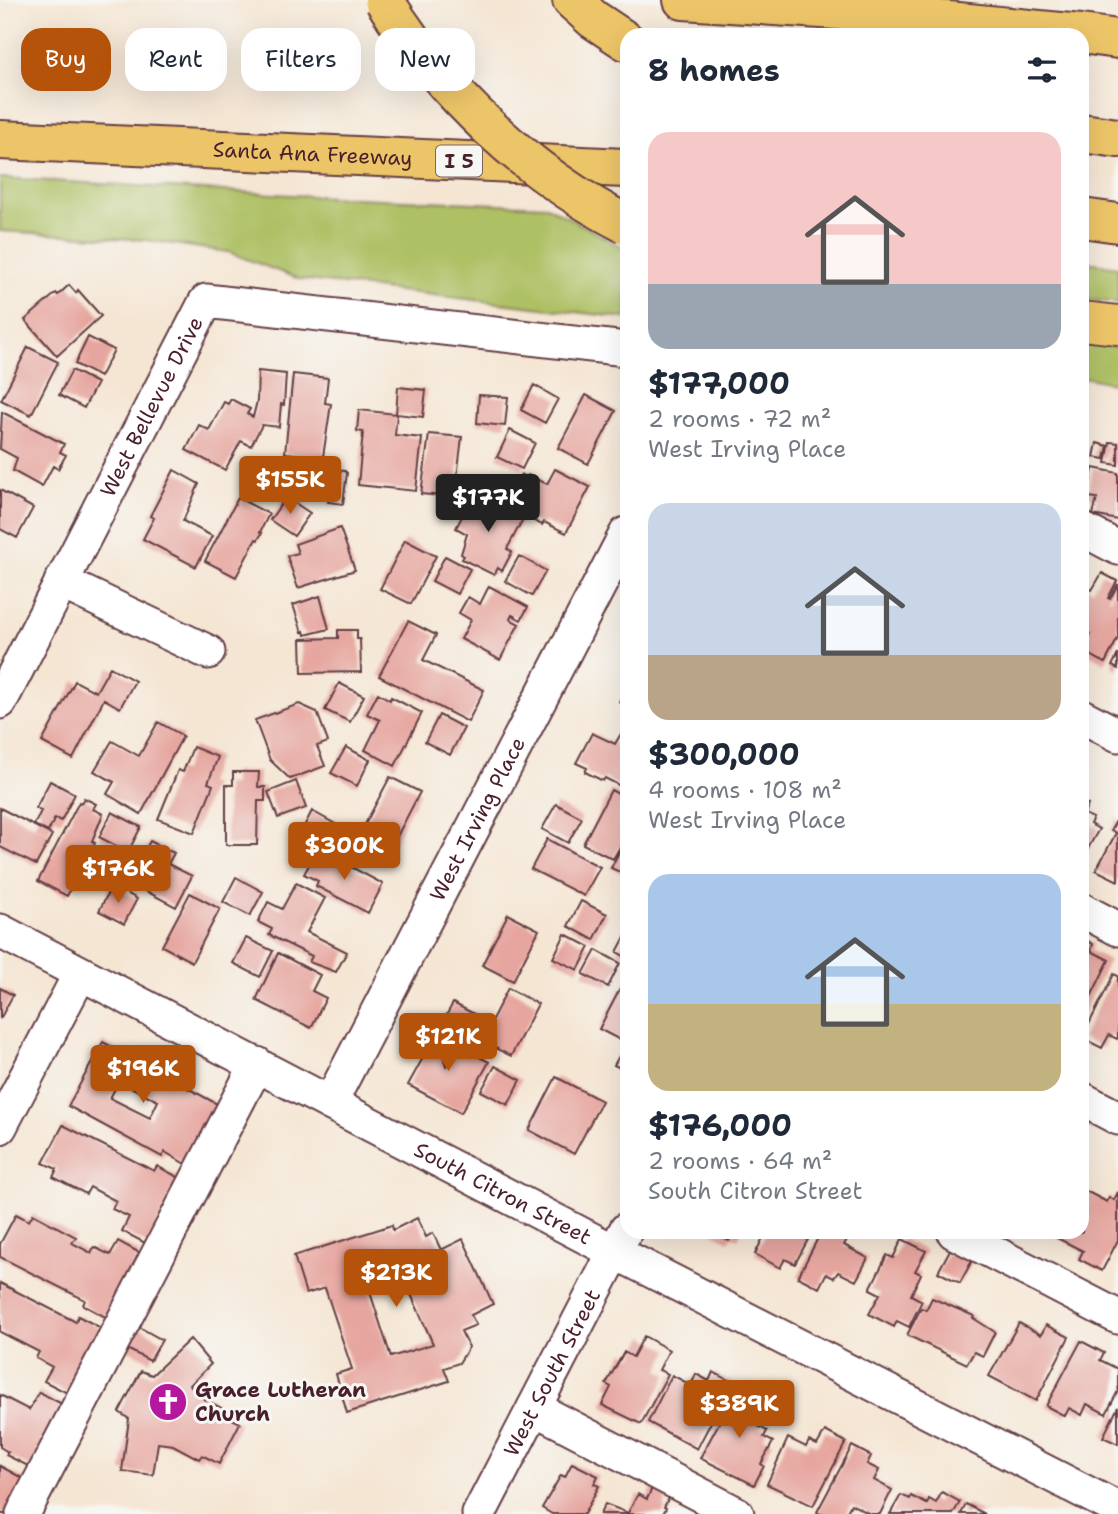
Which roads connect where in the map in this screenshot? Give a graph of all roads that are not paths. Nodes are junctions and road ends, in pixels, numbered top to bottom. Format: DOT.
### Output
graph roads {
  1 [pos="384,0"];
  2 [pos="572,0"];
  3 [pos="683,0"];
  4 [pos="1020,28"];
  5 [pos="1089,35"];
  6 [pos="620,37"];
  7 [pos="1118,39"];
  8 [pos="1089,134"];
  9 [pos="1118,138"];
  10 [pos="0,140"];
  11 [pos="620,168"];
  12 [pos="1089,219"];
  13 [pos="620,221"];
  14 [pos="1118,223"];
  15 [pos="1089,322"];
  16 [pos="1118,325"];
  17 [pos="620,348"];
  18 [pos="1089,533"];
  19 [pos="620,546"];
  20 [pos="1118,548"];
  21 [pos="61,582"];
  22 [pos="208,652"];
  23 [pos="0,702"];
  24 [pos="1089,720"];
  25 [pos="1118,735"];
  26 [pos="1089,913"];
  27 [pos="1118,929"];
  28 [pos="0,931"];
  29 [pos="80,974"];
  30 [pos="257,1064"];
  31 [pos="330,1103"];
  32 [pos="1089,1103"];
  33 [pos="1118,1118"];
  34 [pos="0,1127"];
  35 [pos="968,1239"];
  36 [pos="621,1241"];
  37 [pos="1118,1317"];
  38 [pos="534,1408"];
  39 [pos="1118,1509"];
  40 [pos="23,1514"];
  41 [pos="479,1514"];
  42 [pos="737,1514"];
  1 -- 13 [label="highway, bridge"];
  2 -- 6 [label="highway"];
  3 -- 4 [label="highway"];
  5 -- 7 [label="highway"];
  8 -- 9 [label="highway"];
  10 -- 11 [label="highway, Santa Ana Freeway / I 5"];
  12 -- 14 [label="highway"];
  15 -- 16 [label="highway"];
  17 -- 21 [label="street, West Bellevue Drive"];
  18 -- 20 [label="street"];
  19 -- 31 [label="street, West Irving Place"];
  21 -- 22 [label="street"];
  21 -- 23 [label="street, West Bellevue Drive"];
  24 -- 25 [label="street"];
  26 -- 27 [label="street"];
  28 -- 29 [label="street, South Citron Street"];
  29 -- 30 [label="street, South Citron Street"];
  29 -- 34 [label="street"];
  30 -- 31 [label="street, South Citron Street"];
  30 -- 40 [label="street"];
  31 -- 36 [label="street, South Citron Street"];
  32 -- 33 [label="street"];
  35 -- 37 [label="street"];
  36 -- 38 [label="street, West South Street"];
  36 -- 39 [label="street, South Citron Street"];
  38 -- 41 [label="street, West South Street"];
  38 -- 42 [label="street"];
}
